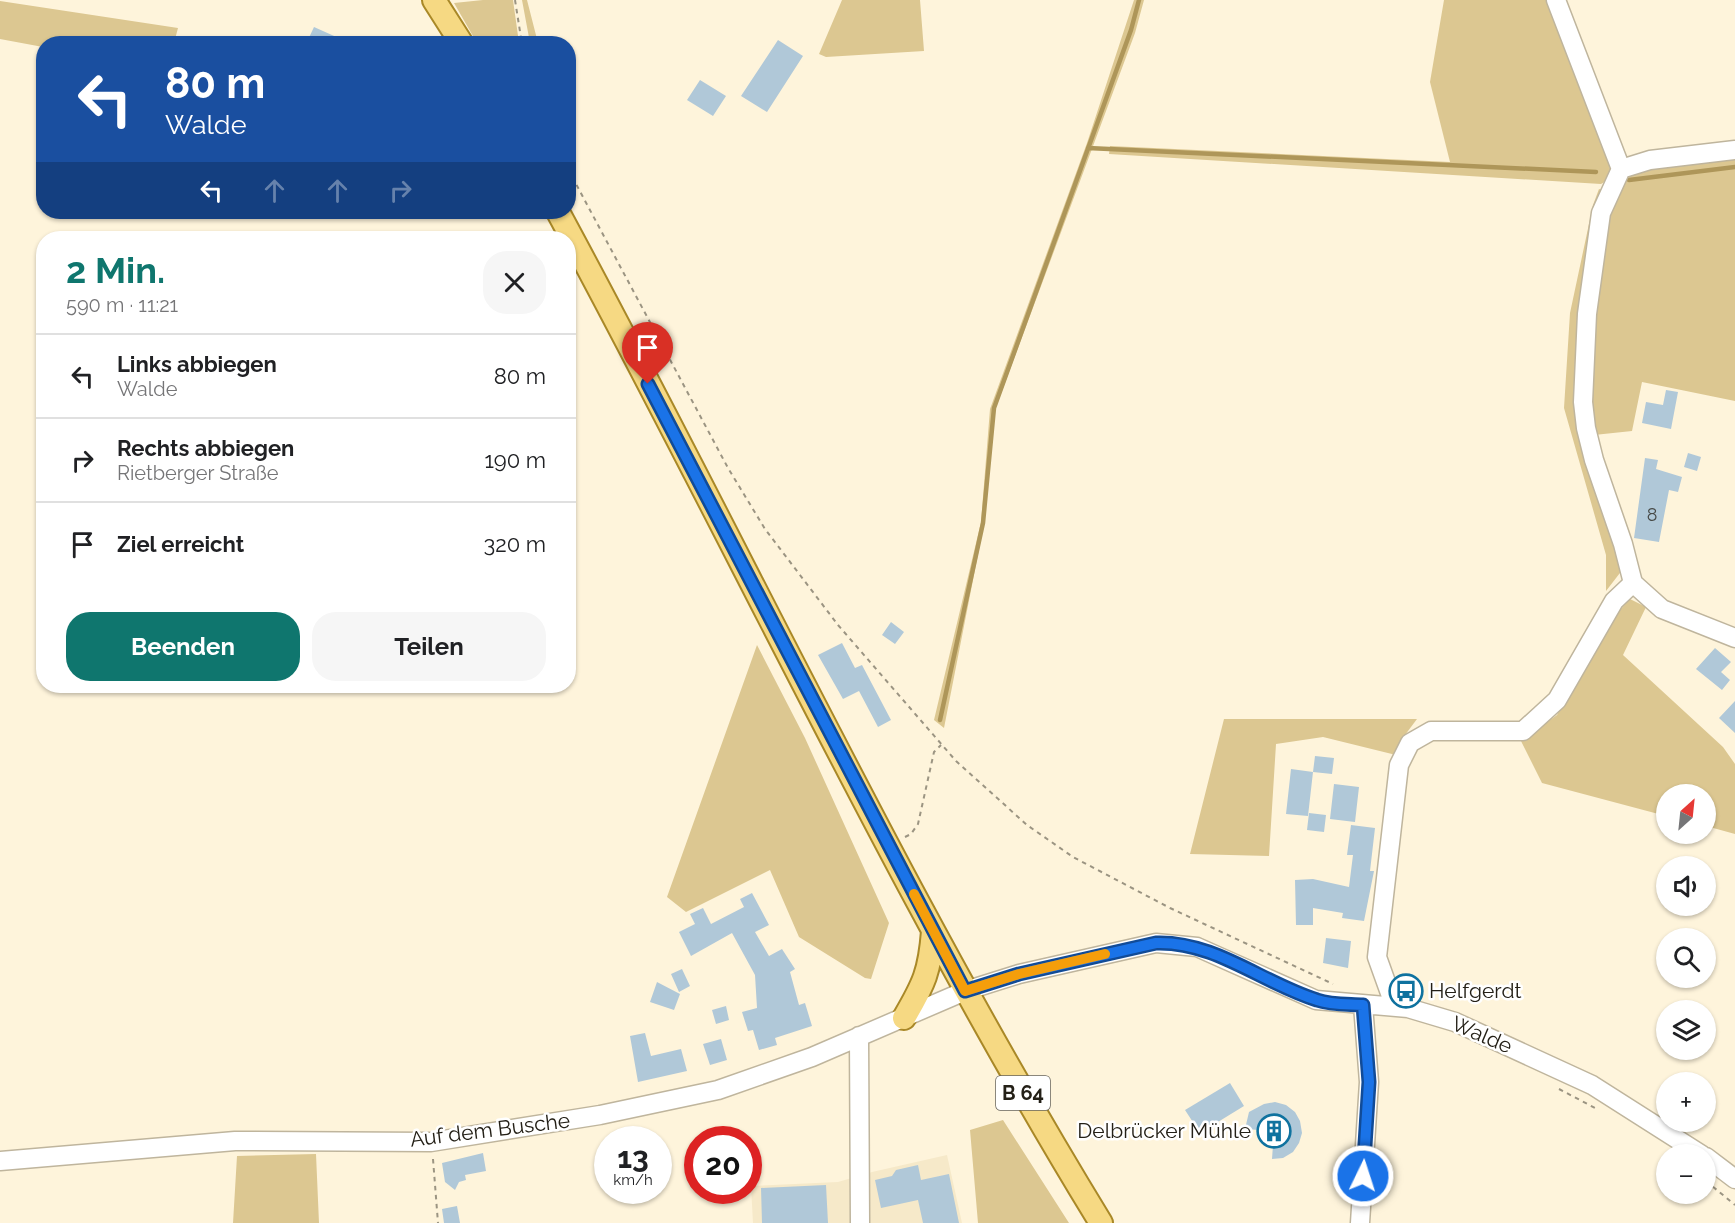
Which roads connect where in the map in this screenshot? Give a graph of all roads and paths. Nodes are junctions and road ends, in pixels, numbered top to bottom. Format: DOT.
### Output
graph roads {
  1 [pos="434,0"];
  2 [pos="515,0"];
  3 [pos="1556,0"];
  4 [pos="457,36"];
  5 [pos="521,36"];
  6 [pos="1735,150"];
  7 [pos="1621,169"];
  8 [pos="576,184"];
  9 [pos="576,247"];
  10 [pos="1633,583"];
  11 [pos="1735,638"];
  12 [pos="941,746"];
  13 [pos="918,824"];
  14 [pos="933,931"];
  15 [pos="1338,986"];
  16 [pos="965,991"];
  17 [pos="1363,1005"];
  18 [pos="1392,1006"];
  19 [pos="904,1018"];
  20 [pos="859,1036"];
  21 [pos="1556,1088"];
  22 [pos="1604,1113"];
  23 [pos="431,1142"];
  24 [pos="1686,1144"];
  25 [pos="0,1161"];
  26 [pos="1716,1165"];
  27 [pos="1735,1179"];
  28 [pos="1716,1189"];
  29 [pos="1735,1205"];
  30 [pos="438,1223"];
  31 [pos="860,1223"];
  32 [pos="1101,1223"];
  33 [pos="1360,1223"];
  1 -- 4 [label="main road"];
  2 -- 5 [label="path"];
  3 -- 7 [label="street"];
  6 -- 7 [label="street"];
  7 -- 10 [label="street"];
  8 -- 12 [label="path"];
  9 -- 14 [label="main road, B 64"];
  10 -- 11 [label="street"];
  10 -- 18 [label="street"];
  12 -- 13 [label="path"];
  12 -- 15 [label="path"];
  14 -- 16 [label="main road, B 64"];
  14 -- 19 [label="main road"];
  16 -- 17 [label="street, Walde"];
  16 -- 19 [label="street, Auf dem Busche"];
  16 -- 32 [label="main road, B 64"];
  17 -- 18 [label="street, Walde"];
  17 -- 33 [label="street"];
  18 -- 24 [label="street, Walde"];
  19 -- 20 [label="street, Auf dem Busche"];
  20 -- 23 [label="street, Auf dem Busche"];
  20 -- 31 [label="street"];
  21 -- 22 [label="path"];
  23 -- 25 [label="street, Auf dem Busche"];
  23 -- 30 [label="path"];
  26 -- 27 [label="street, Walde"];
  28 -- 29 [label="path"];
}
